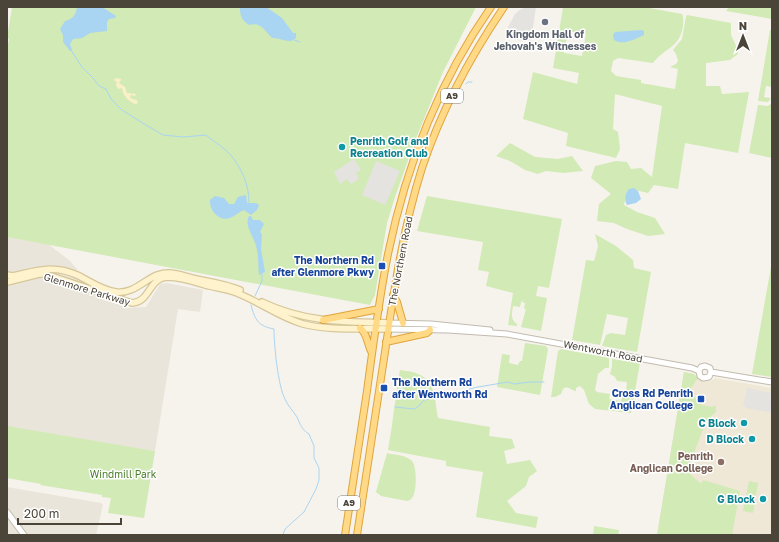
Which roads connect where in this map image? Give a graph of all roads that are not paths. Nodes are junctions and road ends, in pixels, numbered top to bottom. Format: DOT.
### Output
graph roads {
  1 [pos="491,7"];
  2 [pos="504,7"];
  3 [pos="7,275"];
  4 [pos="7,282"];
  5 [pos="98,289"];
  6 [pos="393,295"];
  7 [pos="249,297"];
  8 [pos="259,302"];
  9 [pos="379,309"];
  10 [pos="323,320"];
  11 [pos="403,323"];
  12 [pos="376,326"];
  13 [pos="388,326"];
  14 [pos="360,328"];
  15 [pos="430,330"];
  16 [pos="506,334"];
  17 [pos="386,342"];
  18 [pos="372,353"];
  19 [pos="699,371"];
  20 [pos="711,372"];
  21 [pos="772,382"];
  22 [pos="7,512"];
  23 [pos="24,535"];
  24 [pos="345,535"];
  25 [pos="357,535"];
  1 -- 9 [label="highway, The Northern Road / A9"];
  2 -- 6 [label="highway, The Northern Road / A9"];
  3 -- 5 [label="main road, Glenmore Parkway"];
  4 -- 5 [label="main road, Glenmore Parkway"];
  5 -- 7 [label="main road, Glenmore Parkway"];
  5 -- 7 [label="main road, Glenmore Parkway"];
  6 -- 11 [label="highway"];
  6 -- 13 [label="highway, The Northern Road / A9"];
  7 -- 8 [label="main road, Glenmore Parkway"];
  8 -- 10 [label="main road, Glenmore Parkway"];
  8 -- 14 [label="main road, Glenmore Parkway"];
  9 -- 10 [label="highway"];
  9 -- 12 [label="highway, The Northern Road / A9"];
  10 -- 12 [label="main road, Glenmore Parkway"];
  11 -- 13 [label="street, Wentworth Road"];
  11 -- 16 [label="street, Wentworth Road"];
  12 -- 13 [label="main road, Glenmore Parkway"];
  12 -- 14 [label="main road, Glenmore Parkway"];
  12 -- 18 [label="highway, The Northern Road / A9"];
  13 -- 15 [label="street, Wentworth Road"];
  13 -- 17 [label="highway, The Northern Road / A9"];
  14 -- 18 [label="highway"];
  15 -- 16 [label="street, Wentworth Road"];
  15 -- 17 [label="highway"];
  16 -- 19 [label="street, Wentworth Road"];
  17 -- 25 [label="highway, The Northern Road / A9"];
  18 -- 24 [label="highway, The Northern Road / A9"];
  19 -- 20 [label="street"];
  19 -- 20 [label="street"];
  20 -- 21 [label="street"];
  22 -- 23 [label="street"];
}
